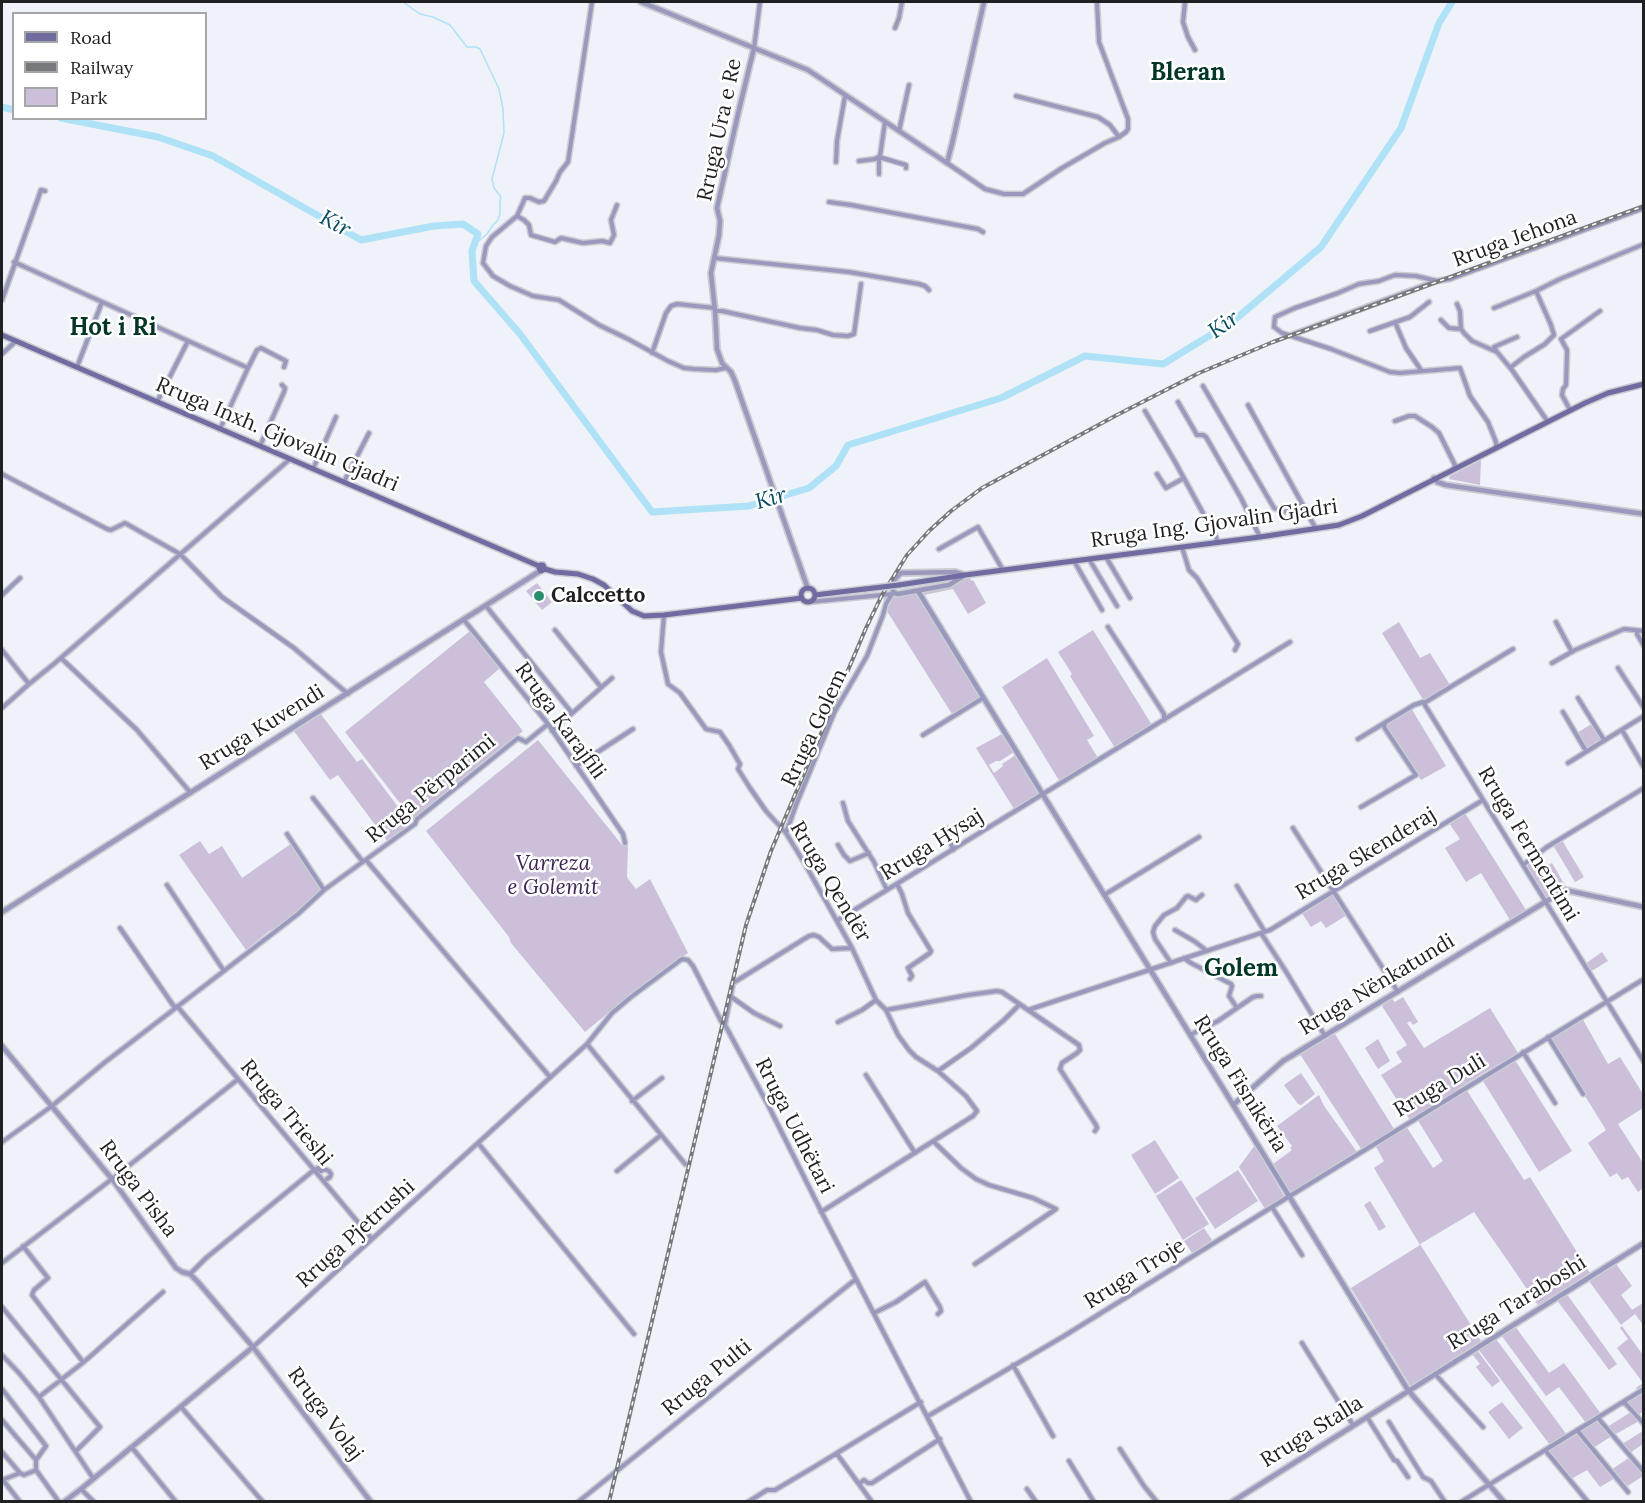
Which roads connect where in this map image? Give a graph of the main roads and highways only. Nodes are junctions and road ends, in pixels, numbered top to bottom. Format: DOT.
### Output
graph roads {
  1 [pos="2,335"];
  2 [pos="1644,384"];
  3 [pos="814,595"];
  4 [pos="802,598"];
  1 -- 4 [label="main road, Rruga Inxh. Gjovalin Gjadri"];
  2 -- 3 [label="main road, Rruga Ing. Gjovalin Gjadri, bridge"];
  3 -- 4 [label="main road"];
  3 -- 4 [label="main road"];
}
